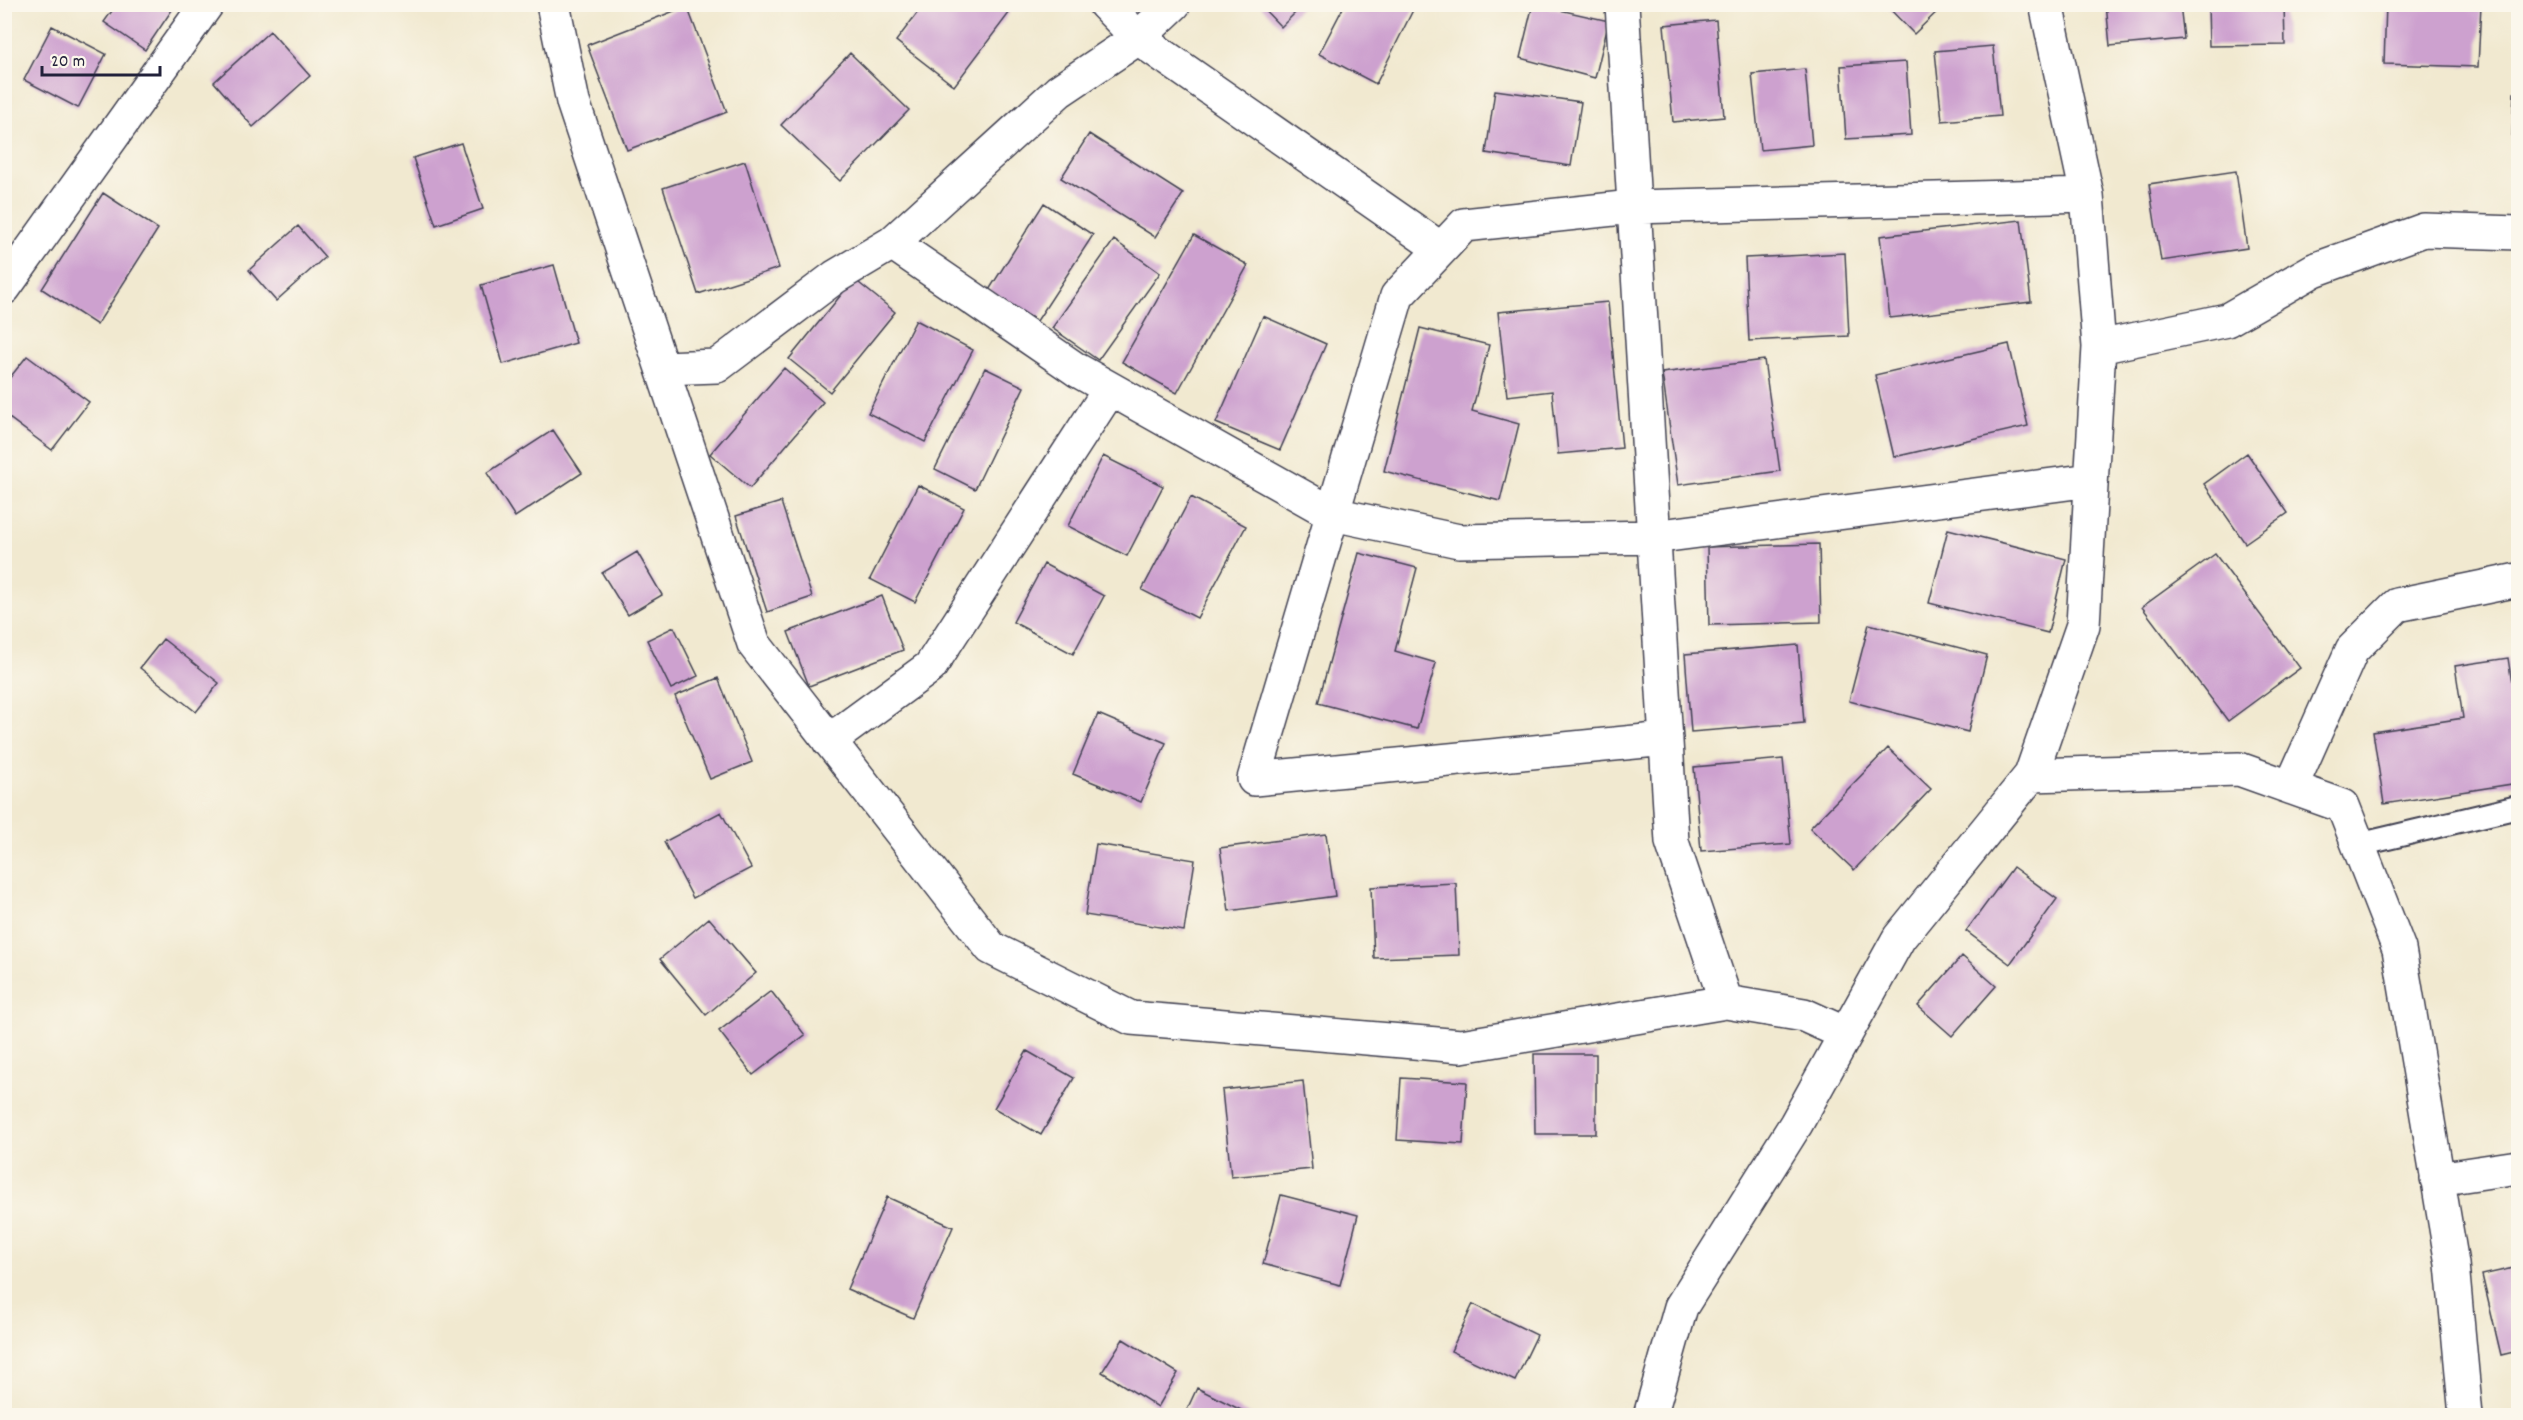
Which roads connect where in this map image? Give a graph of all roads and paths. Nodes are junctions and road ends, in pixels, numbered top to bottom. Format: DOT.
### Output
graph roads {
  1 [pos="207,4"];
  2 [pos="553,4"];
  3 [pos="1105,4"];
  4 [pos="1174,4"];
  5 [pos="1622,4"];
  6 [pos="2046,4"];
  7 [pos="1138,38"];
  8 [pos="2087,195"];
  9 [pos="1632,207"];
  10 [pos="2518,233"];
  11 [pos="892,243"];
  12 [pos="1441,249"];
  13 [pos="4,288"];
  14 [pos="2099,347"];
  15 [pos="662,368"];
  16 [pos="1110,388"];
  17 [pos="2091,480"];
  18 [pos="1333,514"];
  19 [pos="1653,537"];
  20 [pos="2518,580"];
  21 [pos="1666,739"];
  22 [pos="829,741"];
  23 [pos="2031,775"];
  24 [pos="2291,788"];
  25 [pos="2518,807"];
  26 [pos="2358,845"];
  27 [pos="1726,1002"];
  28 [pos="1846,1034"];
  29 [pos="2518,1167"];
  30 [pos="2437,1179"];
  31 [pos="1650,1416"];
  32 [pos="2466,1416"];
  1 -- 13 [label="street"];
  2 -- 15 [label="street"];
  3 -- 7 [label="street"];
  4 -- 7 [label="street"];
  5 -- 9 [label="street"];
  6 -- 8 [label="street"];
  7 -- 11 [label="street"];
  7 -- 12 [label="street"];
  8 -- 9 [label="street"];
  8 -- 14 [label="street"];
  9 -- 12 [label="street"];
  9 -- 19 [label="street"];
  10 -- 14 [label="street"];
  11 -- 15 [label="street"];
  11 -- 16 [label="street"];
  12 -- 18 [label="street"];
  14 -- 17 [label="street"];
  15 -- 22 [label="street"];
  16 -- 18 [label="street"];
  16 -- 22 [label="street"];
  17 -- 19 [label="street"];
  17 -- 23 [label="street"];
  18 -- 19 [label="street"];
  18 -- 21 [label="street"];
  19 -- 21 [label="street"];
  20 -- 24 [label="street"];
  21 -- 27 [label="street"];
  22 -- 27 [label="street"];
  23 -- 24 [label="street"];
  23 -- 28 [label="street"];
  24 -- 26 [label="street"];
  25 -- 26 [label="lane"];
  26 -- 30 [label="street"];
  27 -- 28 [label="street"];
  28 -- 31 [label="street"];
  29 -- 30 [label="street"];
  30 -- 32 [label="street"];
}
